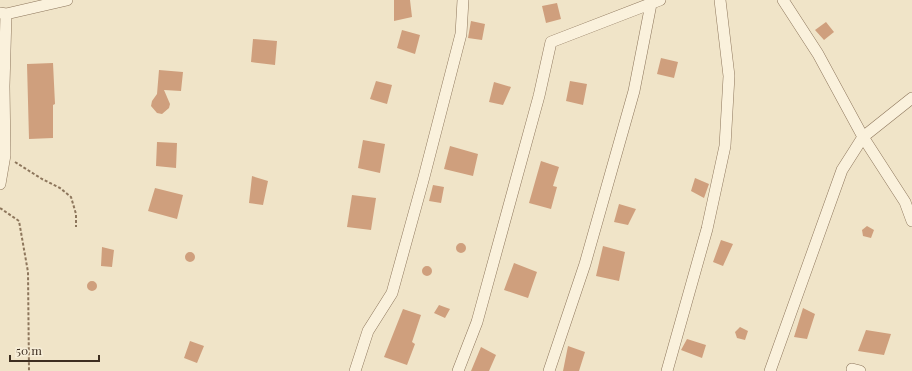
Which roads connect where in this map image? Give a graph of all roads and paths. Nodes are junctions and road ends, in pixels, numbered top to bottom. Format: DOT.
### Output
graph roads {
  1 [pos="67,0"];
  2 [pos="463,0"];
  3 [pos="720,0"];
  4 [pos="783,0"];
  5 [pos="656,2"];
  6 [pos="3,13"];
  7 [pos="912,98"];
  8 [pos="863,138"];
  9 [pos="5,155"];
  10 [pos="0,184"];
  11 [pos="0,208"];
  12 [pos="912,221"];
  13 [pos="76,227"];
  14 [pos="29,371"];
  15 [pos="355,371"];
  16 [pos="458,371"];
  17 [pos="549,371"];
  18 [pos="668,371"];
  19 [pos="770,371"];
  1 -- 6 [label="street"];
  2 -- 15 [label="street"];
  3 -- 18 [label="street"];
  4 -- 8 [label="street"];
  5 -- 16 [label="street"];
  5 -- 17 [label="street"];
  6 -- 9 [label="street"];
  7 -- 8 [label="street"];
  8 -- 12 [label="street"];
  8 -- 19 [label="street"];
  9 -- 10 [label="street"];
  9 -- 13 [label="path"];
  11 -- 14 [label="path"];
}
